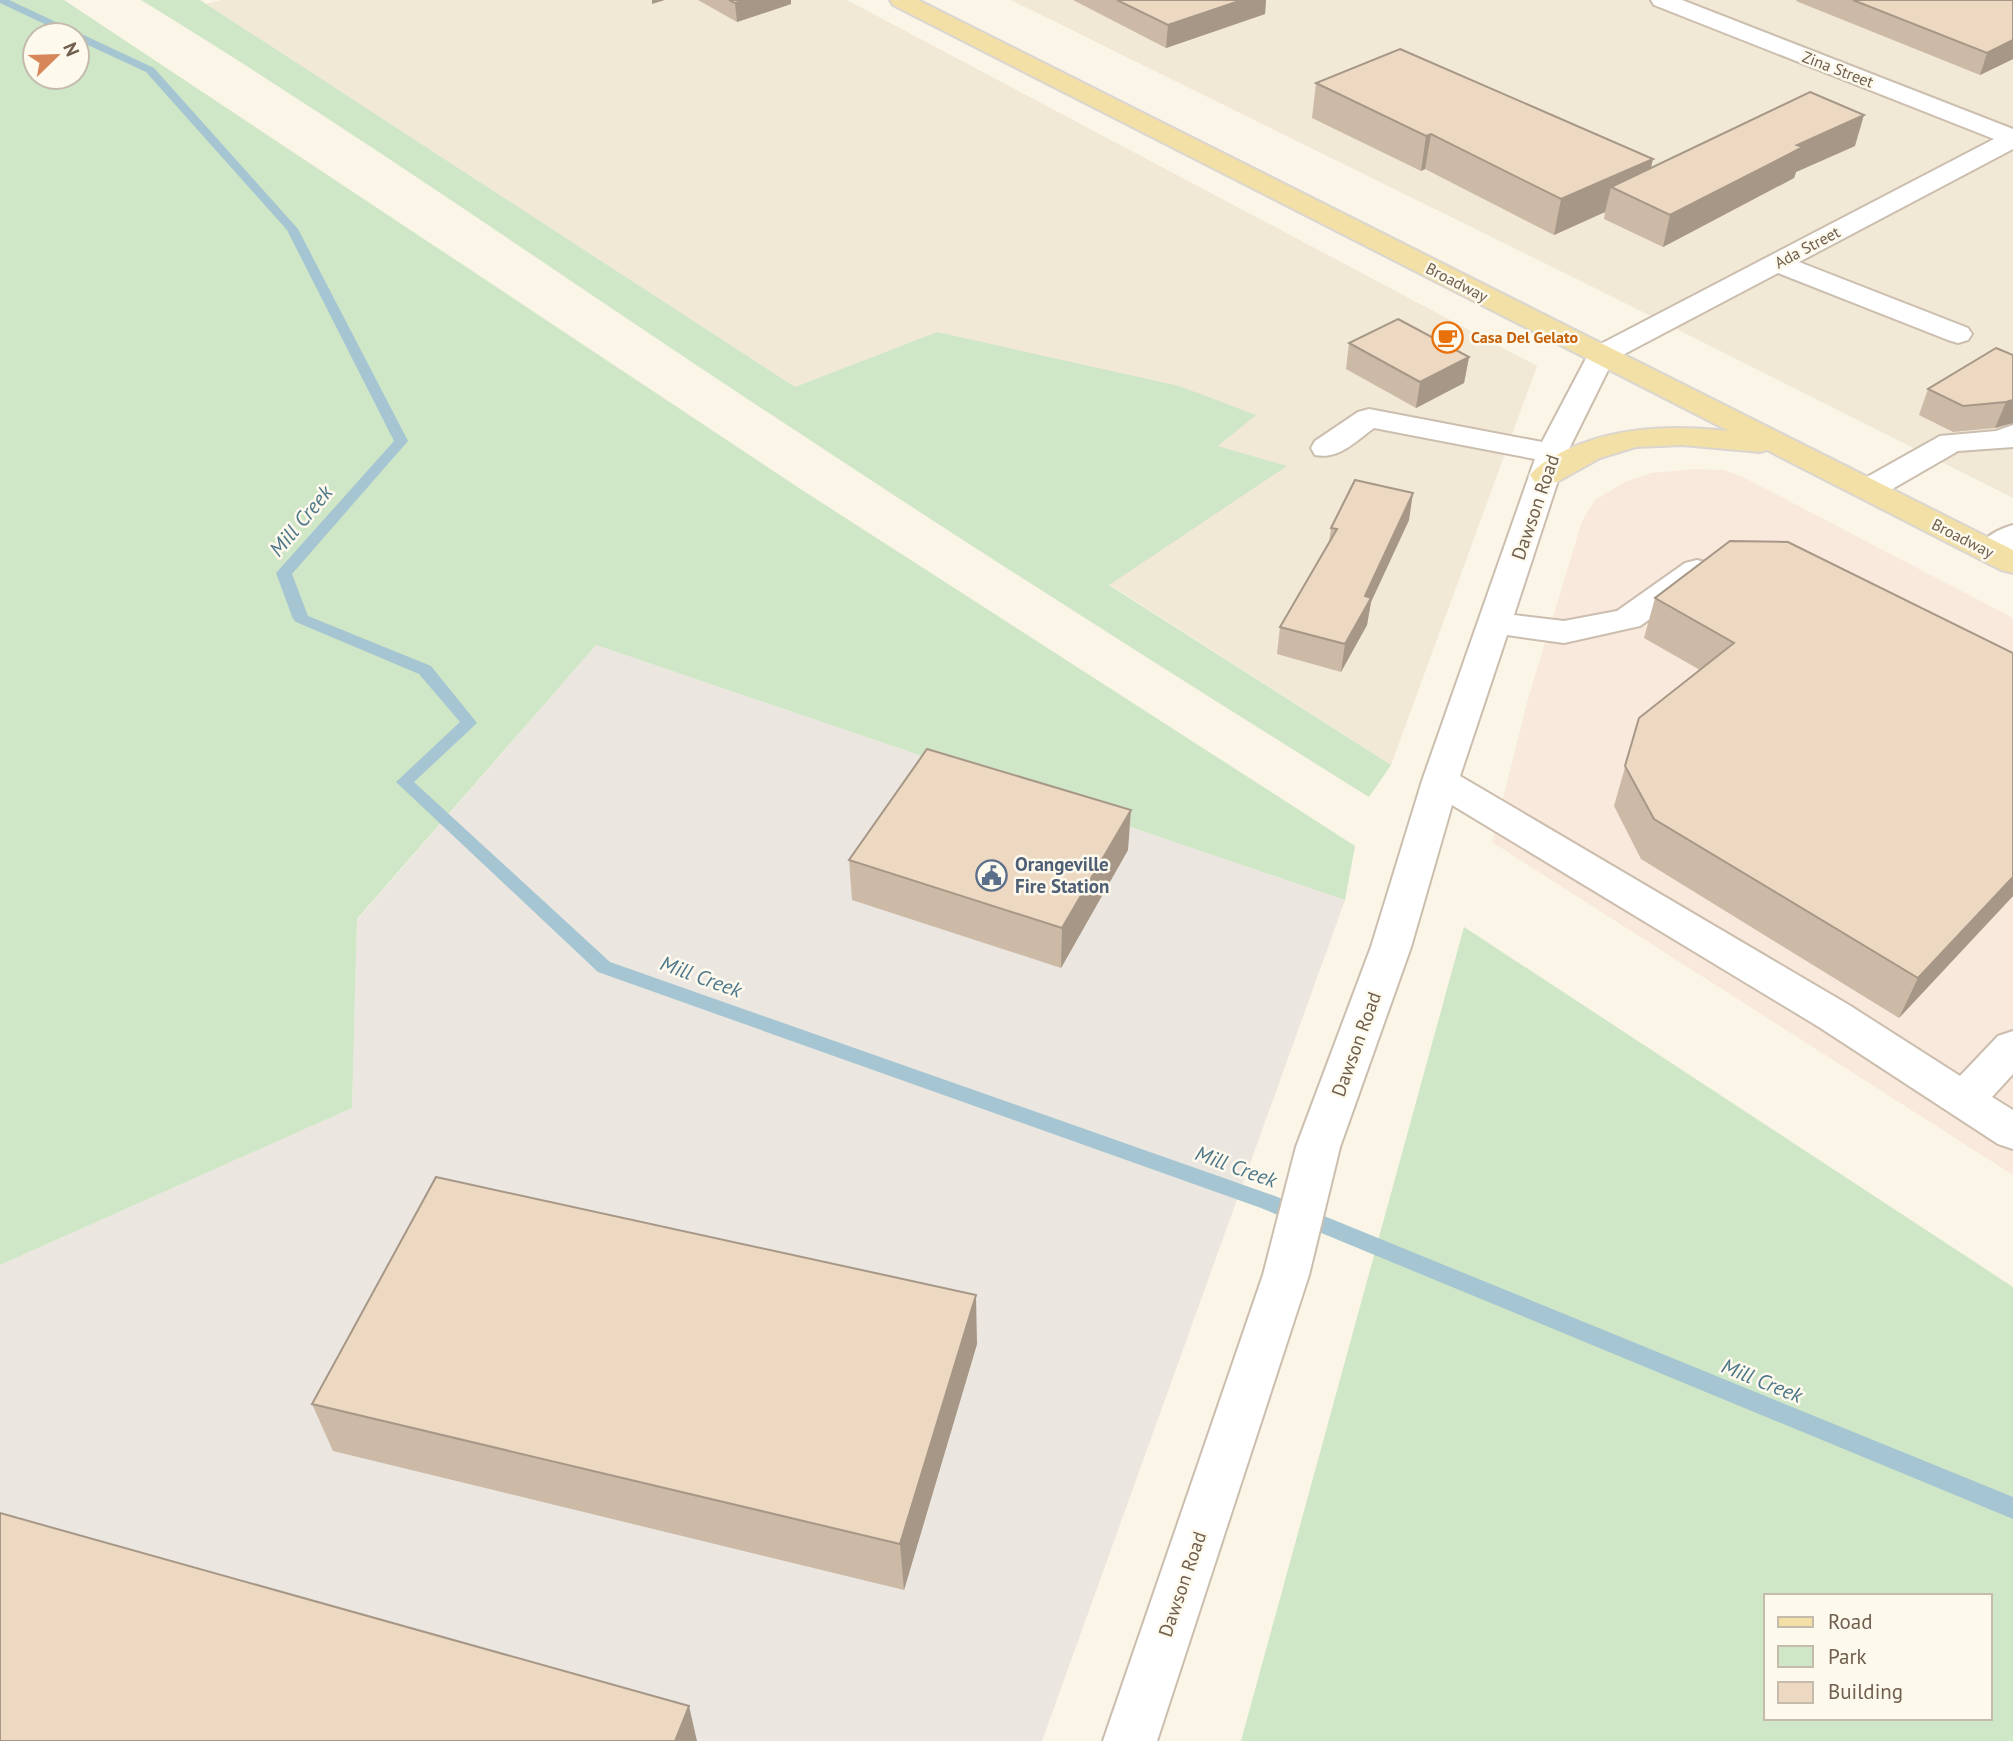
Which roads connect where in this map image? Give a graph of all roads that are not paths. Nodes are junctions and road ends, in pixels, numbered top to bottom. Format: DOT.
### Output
graph roads {
  1 [pos="901,0"];
  2 [pos="1662,0"];
  3 [pos="2013,138"];
  4 [pos="1776,263"];
  5 [pos="1958,334"];
  6 [pos="1601,355"];
  7 [pos="2013,434"];
  8 [pos="1783,445"];
  9 [pos="1326,448"];
  10 [pos="1549,464"];
  11 [pos="1869,489"];
  12 [pos="2005,550"];
  13 [pos="1721,553"];
  14 [pos="1494,623"];
  15 [pos="1440,781"];
  16 [pos="2013,1047"];
  17 [pos="1963,1100"];
  18 [pos="2013,1132"];
  19 [pos="1135,1739"];
  1 -- 6 [label="main road, Broadway"];
  2 -- 3 [label="street, Zina Street"];
  3 -- 4 [label="street, Ada Street"];
  4 -- 5 [label="street"];
  4 -- 6 [label="street, Ada Street"];
  6 -- 8 [label="main road, Broadway"];
  6 -- 10 [label="street, Dawson Road"];
  7 -- 11 [label="street"];
  8 -- 10 [label="main road"];
  8 -- 11 [label="main road, Broadway"];
  9 -- 10 [label="street"];
  10 -- 14 [label="street, Dawson Road"];
  11 -- 12 [label="main road, Broadway"];
  13 -- 14 [label="street"];
  14 -- 15 [label="street, Dawson Road"];
  15 -- 17 [label="street"];
  15 -- 19 [label="street, Dawson Road"];
  16 -- 17 [label="street"];
  17 -- 18 [label="street"];
}
